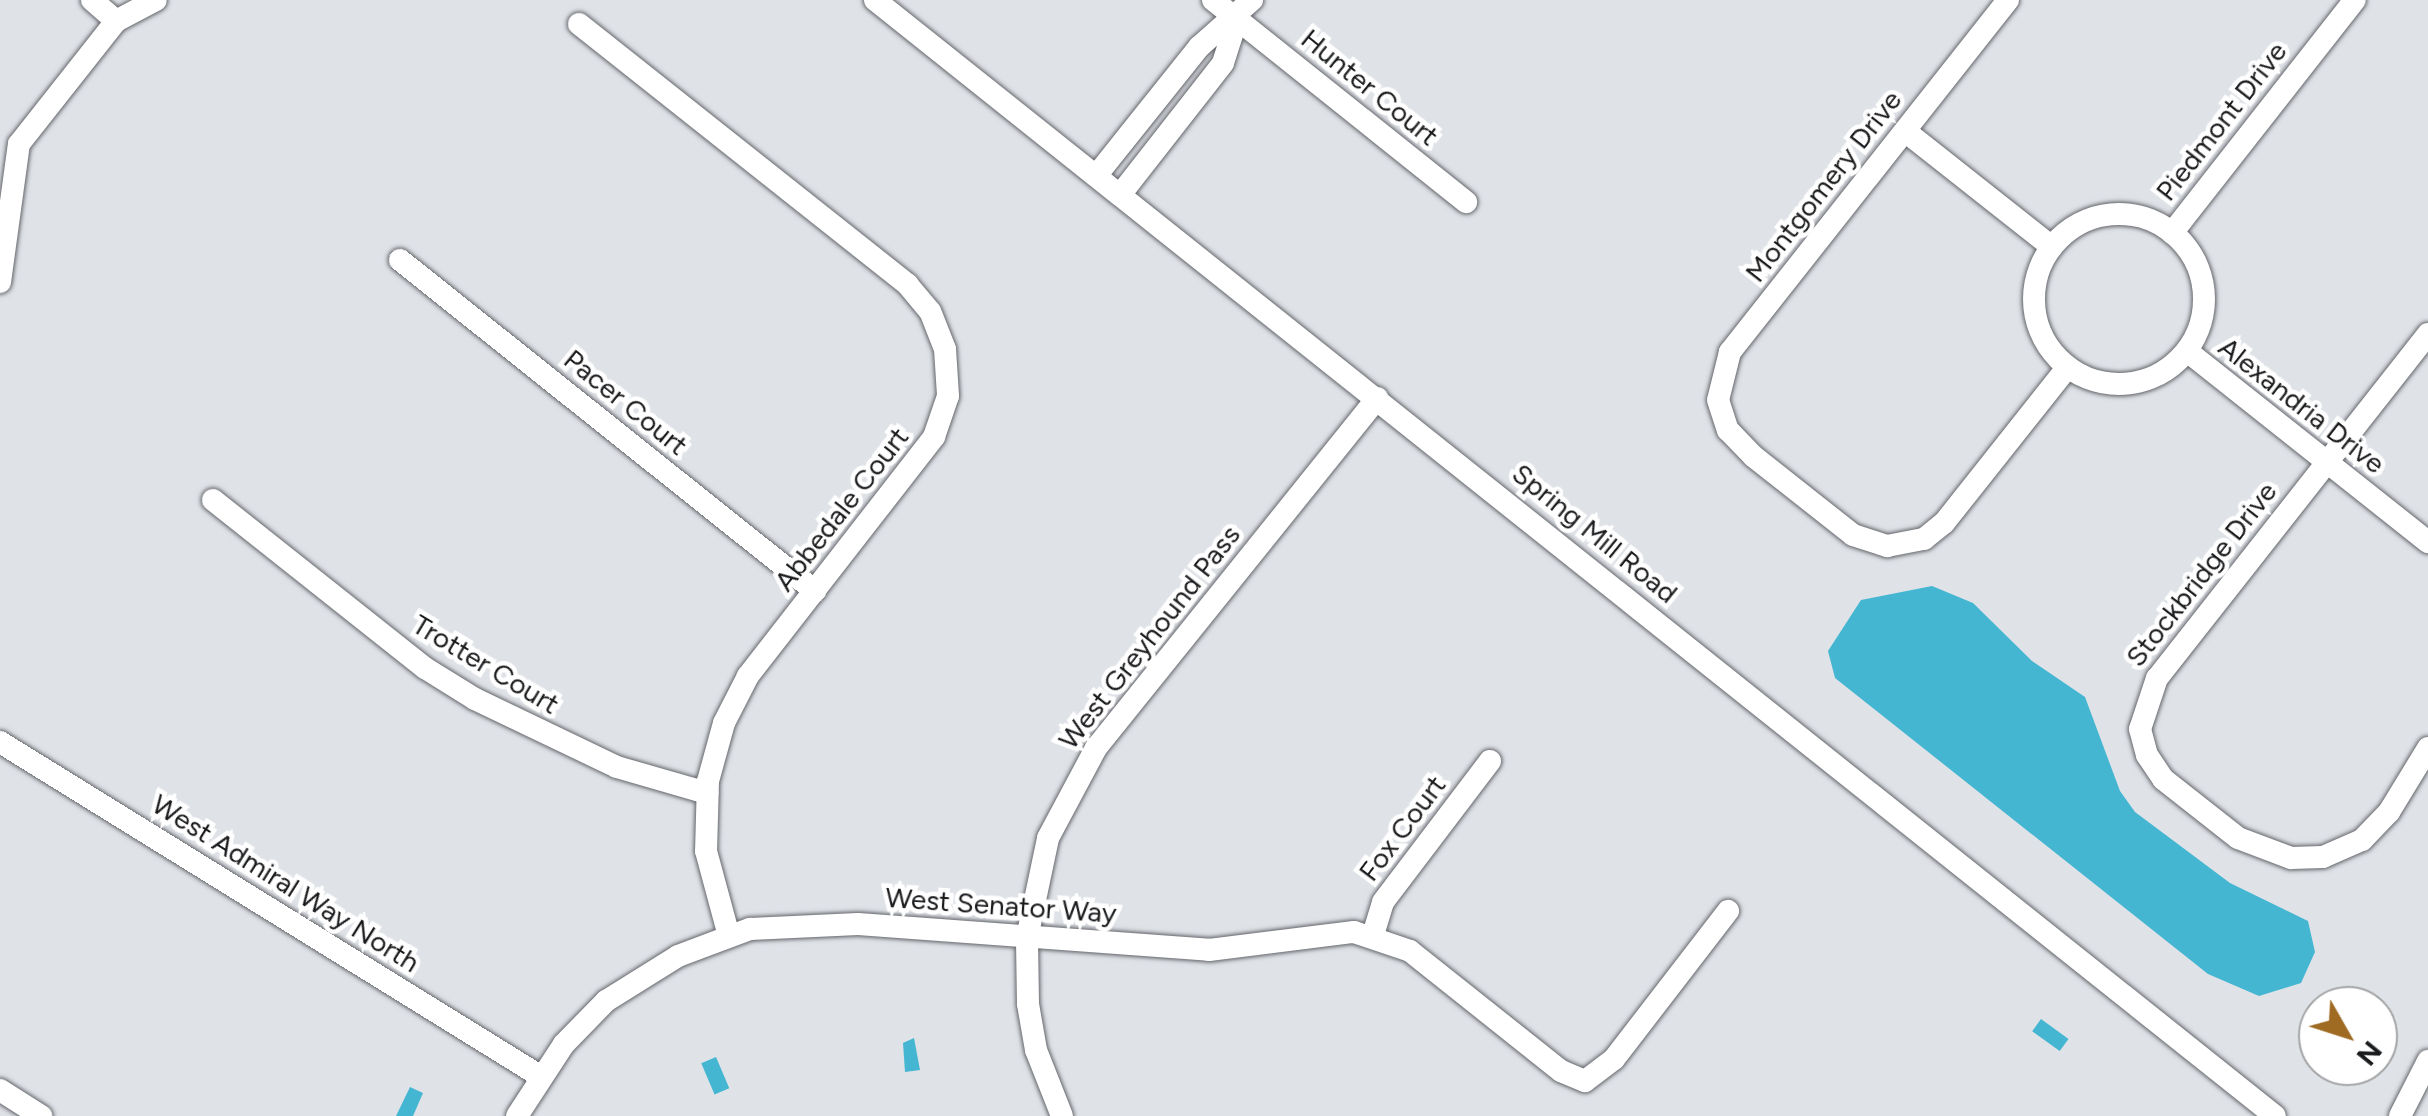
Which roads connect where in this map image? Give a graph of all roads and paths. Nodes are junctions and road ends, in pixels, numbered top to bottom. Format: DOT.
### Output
graph roads {
  1 [pos="92,0"];
  2 [pos="156,0"];
  3 [pos="875,0"];
  4 [pos="1213,0"];
  5 [pos="1252,0"];
  6 [pos="2008,0"];
  7 [pos="2356,0"];
  8 [pos="1237,19"];
  9 [pos="116,21"];
  10 [pos="579,24"];
  11 [pos="1905,132"];
  12 [pos="10,139"];
  13 [pos="1096,176"];
  14 [pos="1120,195"];
  15 [pos="1466,202"];
  16 [pos="2172,233"];
  17 [pos="2052,247"];
  18 [pos="400,260"];
  19 [pos="0,282"];
  20 [pos="2428,334"];
  21 [pos="2187,351"];
  22 [pos="2066,368"];
  23 [pos="1377,398"];
  24 [pos="2326,462"];
  25 [pos="213,500"];
  26 [pos="2428,542"];
  27 [pos="815,591"];
  28 [pos="0,742"];
  29 [pos="2428,748"];
  30 [pos="1490,761"];
  31 [pos="707,793"];
  32 [pos="1728,910"];
  33 [pos="729,936"];
  34 [pos="1374,936"];
  35 [pos="1027,938"];
  36 [pos="2428,1061"];
  37 [pos="540,1076"];
  38 [pos="0,1090"];
  39 [pos="41,1116"];
  40 [pos="517,1116"];
  41 [pos="1062,1116"];
  42 [pos="2275,1116"];
  43 [pos="2400,1116"];
  1 -- 9 [label="street"];
  2 -- 9 [label="street"];
  3 -- 13 [label="street, Spring Mill Road"];
  4 -- 8 [label="street, Hunter Court"];
  5 -- 8 [label="street"];
  6 -- 11 [label="street, Montgomery Drive"];
  7 -- 16 [label="street, Piedmont Drive"];
  8 -- 13 [label="street"];
  8 -- 14 [label="street"];
  8 -- 15 [label="street, Hunter Court"];
  9 -- 12 [label="street"];
  10 -- 27 [label="street, Abbedale Court"];
  11 -- 17 [label="street"];
  11 -- 22 [label="street, Montgomery Drive"];
  12 -- 19 [label="street"];
  13 -- 14 [label="street, Spring Mill Road"];
  14 -- 23 [label="street, Spring Mill Road"];
  16 -- 17 [label="street"];
  16 -- 21 [label="street, Alexandria Drive"];
  17 -- 22 [label="street"];
  18 -- 27 [label="street, Pacer Court"];
  20 -- 24 [label="street, Stockbridge Drive"];
  21 -- 22 [label="street, Alexandria Drive"];
  21 -- 24 [label="street, Alexandria Drive"];
  23 -- 35 [label="street, West Greyhound Pass"];
  23 -- 42 [label="street, Spring Mill Road"];
  24 -- 26 [label="street, Alexandria Drive"];
  24 -- 29 [label="street, Stockbridge Drive"];
  25 -- 31 [label="street, Trotter Court"];
  27 -- 31 [label="street, Abbedale Court"];
  28 -- 37 [label="street, West Admiral Way North"];
  30 -- 34 [label="street, Fox Court"];
  31 -- 33 [label="street, Abbedale Court"];
  32 -- 34 [label="street, West Senator Way"];
  33 -- 35 [label="street, West Senator Way"];
  33 -- 37 [label="street, West Senator Way"];
  34 -- 35 [label="street, West Senator Way"];
  35 -- 41 [label="street, West Greyhound Pass"];
  36 -- 43 [label="street"];
  37 -- 40 [label="street, West Senator Way"];
  38 -- 39 [label="street"];
}
